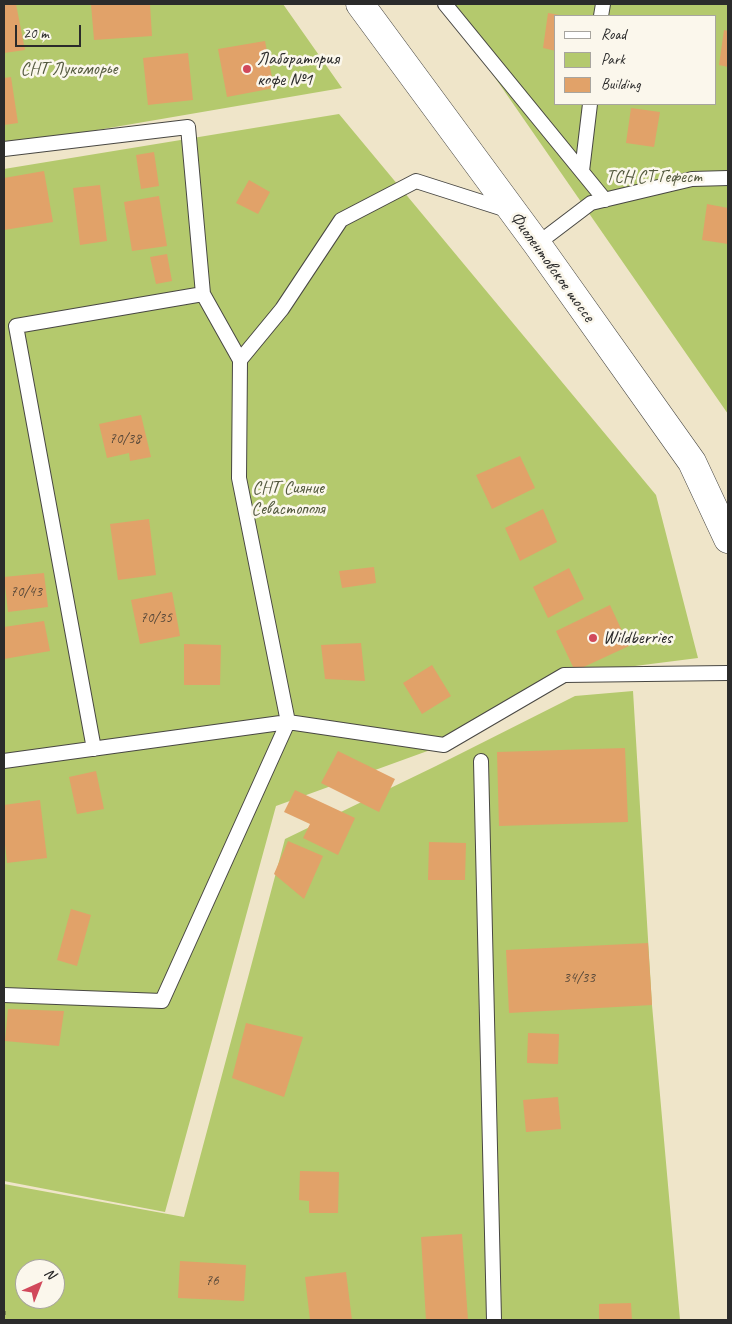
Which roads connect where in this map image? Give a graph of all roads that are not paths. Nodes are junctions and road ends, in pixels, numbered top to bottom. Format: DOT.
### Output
graph roads {
  1 [pos="360,4"];
  2 [pos="445,4"];
  3 [pos="590,105"];
  4 [pos="4,148"];
  5 [pos="582,172"];
  6 [pos="728,178"];
  7 [pos="605,200"];
  8 [pos="513,213"];
  9 [pos="537,244"];
  10 [pos="203,294"];
  11 [pos="10,327"];
  12 [pos="240,360"];
  13 [pos="728,539"];
  14 [pos="728,672"];
  15 [pos="288,722"];
  16 [pos="94,749"];
  17 [pos="4,761"];
  18 [pos="481,761"];
  19 [pos="4,995"];
  20 [pos="494,1320"];
  1 -- 8 [label="main road, Фиолентовское шоссе"];
  2 -- 5 [label="lane"];
  3 -- 5 [label="lane"];
  4 -- 10 [label="lane"];
  5 -- 7 [label="lane"];
  6 -- 7 [label="lane"];
  7 -- 9 [label="lane"];
  8 -- 9 [label="main road, Фиолентовское шоссе"];
  8 -- 12 [label="lane"];
  9 -- 13 [label="main road, Фиолентовское шоссе"];
  10 -- 11 [label="lane"];
  10 -- 12 [label="lane"];
  11 -- 16 [label="lane"];
  12 -- 15 [label="lane"];
  14 -- 15 [label="lane"];
  15 -- 16 [label="lane"];
  15 -- 19 [label="lane"];
  16 -- 17 [label="lane"];
  18 -- 20 [label="lane"];
}
